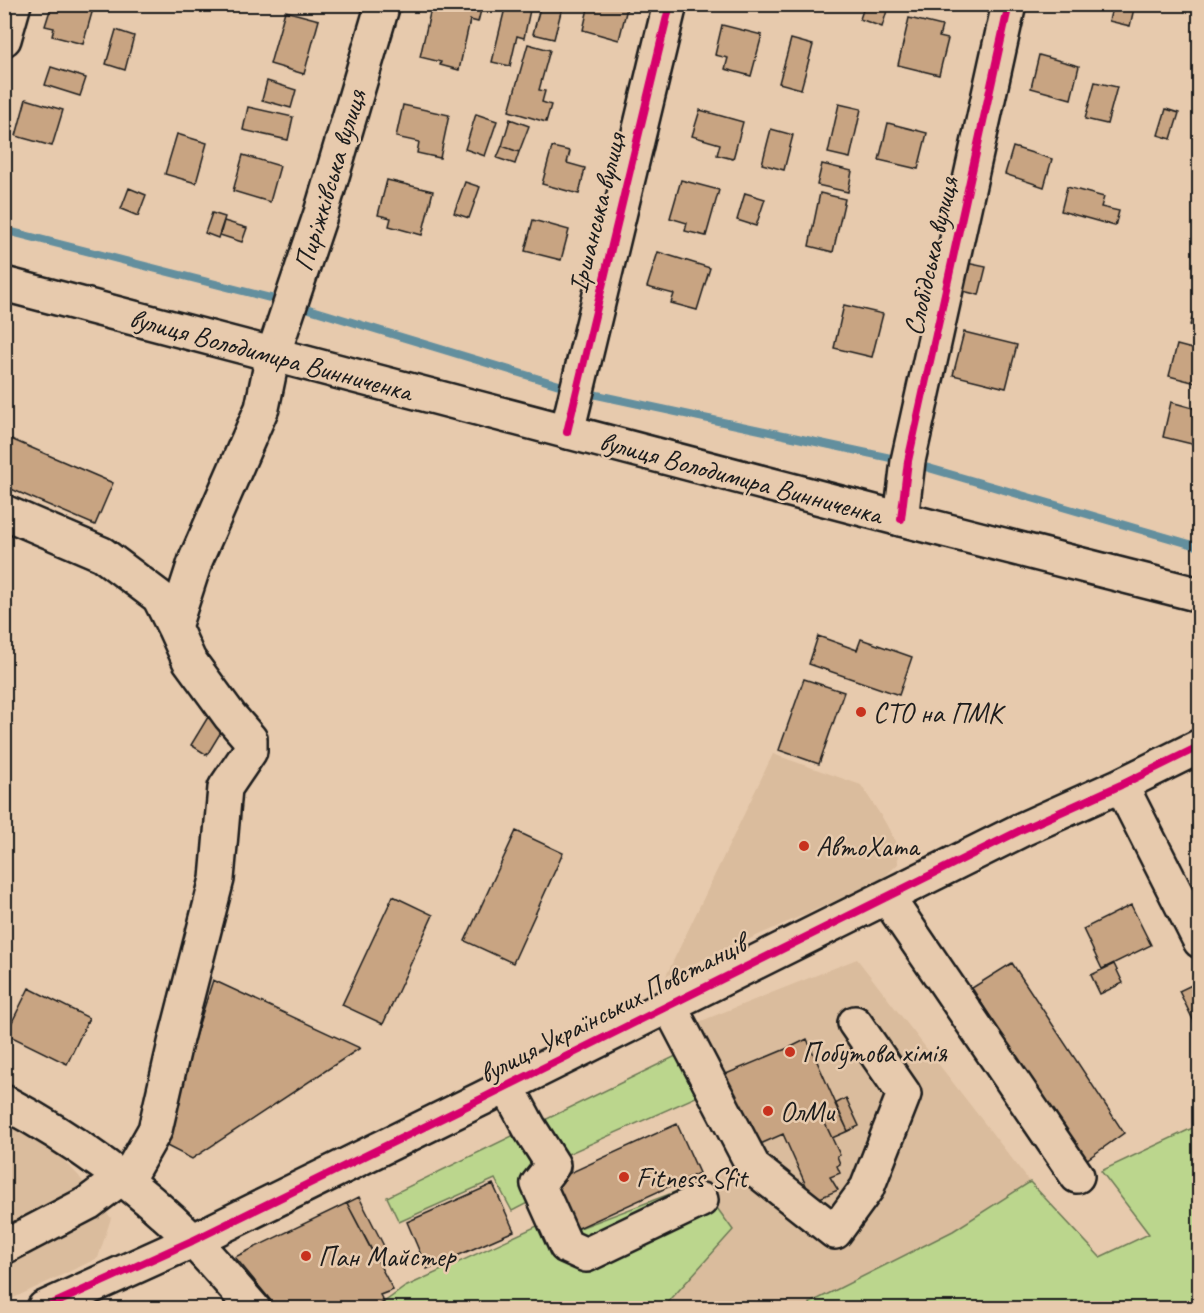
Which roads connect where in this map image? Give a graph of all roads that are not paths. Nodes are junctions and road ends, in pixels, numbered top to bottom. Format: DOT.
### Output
graph roads {
  1 [pos="14,4"];
  2 [pos="383,4"];
  3 [pos="670,4"];
  4 [pos="1009,4"];
  5 [pos="4,39"];
  6 [pos="4,284"];
  7 [pos="273,355"];
  8 [pos="567,432"];
  9 [pos="4,512"];
  10 [pos="901,519"];
  11 [pos="1200,595"];
  12 [pos="174,627"];
  13 [pos="1200,746"];
  14 [pos="1122,785"];
  15 [pos="887,897"];
  16 [pos="1200,941"];
  17 [pos="669,1005"];
  18 [pos="855,1023"];
  19 [pos="507,1086"];
  20 [pos="7,1110"];
  21 [pos="1077,1176"];
  22 [pos="123,1180"];
  23 [pos="701,1200"];
  24 [pos="192,1241"];
  25 [pos="4,1247"];
  26 [pos="44,1308"];
  27 [pos="253,1308"];
  1 -- 5 [label="street"];
  2 -- 7 [label="street, Пиріжківська вулиця"];
  3 -- 8 [label="street, Іршанська вулиця"];
  4 -- 10 [label="street, Слобідська вулиця"];
  6 -- 7 [label="street, вулиця Володимира Винниченка"];
  7 -- 8 [label="street, вулиця Володимира Винниченка"];
  7 -- 12 [label="street, Пиріжківська вулиця"];
  8 -- 10 [label="street, вулиця Володимира Винниченка"];
  9 -- 12 [label="street"];
  10 -- 11 [label="street, вулиця Володимира Винниченка"];
  12 -- 22 [label="street"];
  13 -- 14 [label="street, вулиця Українських Повстанців"];
  14 -- 15 [label="street, вулиця Українських Повстанців"];
  14 -- 16 [label="street"];
  15 -- 17 [label="street, вулиця Українських Повстанців"];
  15 -- 21 [label="street"];
  17 -- 18 [label="street"];
  17 -- 19 [label="street, вулиця Українських Повстанців"];
  19 -- 23 [label="street"];
  19 -- 24 [label="street, вулиця Українських Повстанців"];
  20 -- 22 [label="street"];
  22 -- 24 [label="street"];
  22 -- 25 [label="street"];
  24 -- 26 [label="street, вулиця Українських Повстанців"];
  24 -- 27 [label="street"];
}
